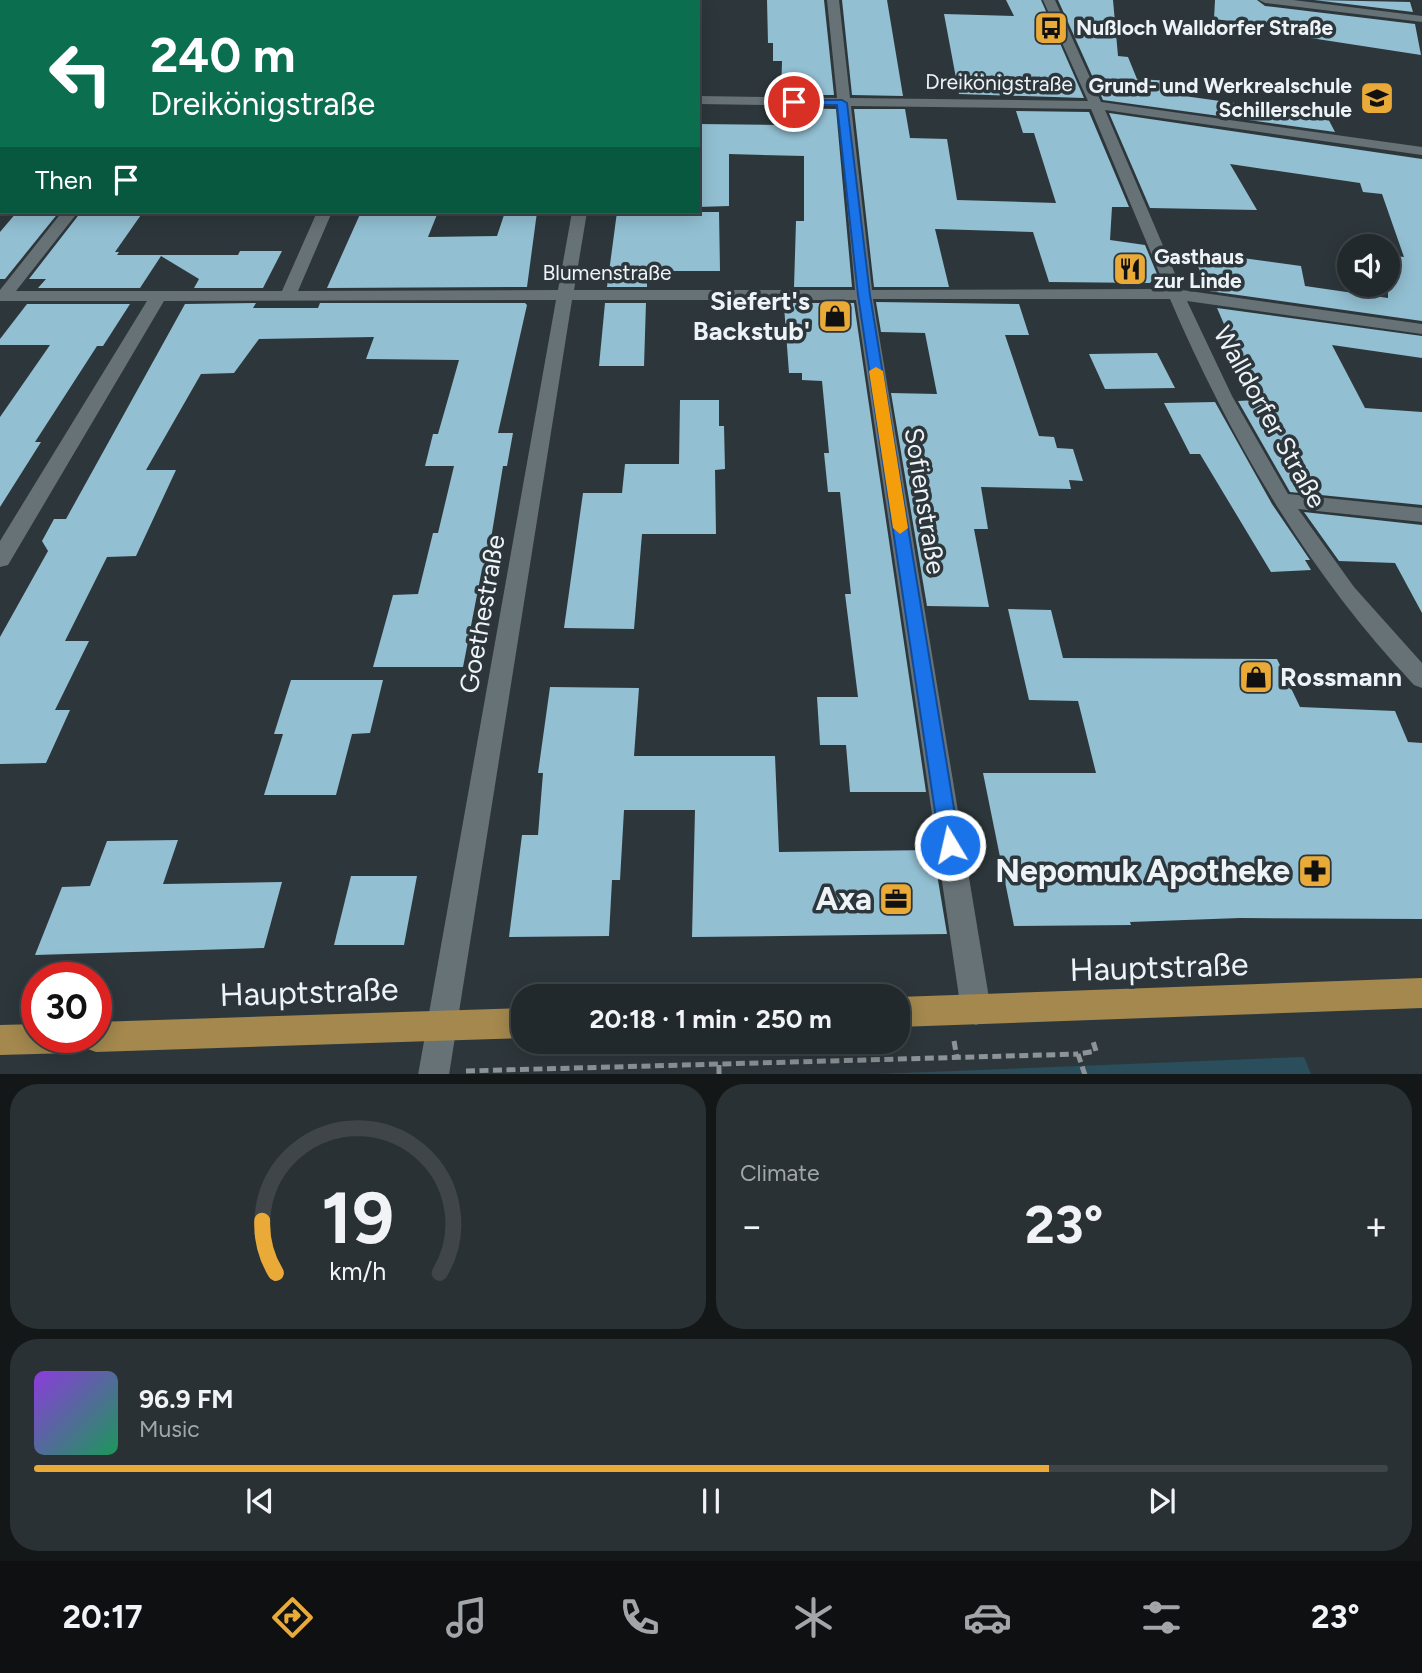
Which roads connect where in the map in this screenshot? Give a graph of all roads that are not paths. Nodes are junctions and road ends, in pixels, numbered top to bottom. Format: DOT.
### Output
graph roads {
  1 [pos="833,0"];
  2 [pos="1048,0"];
  3 [pos="1265,0"];
  4 [pos="1422,13"];
  5 [pos="700,100"];
  6 [pos="842,103"];
  7 [pos="1095,105"];
  8 [pos="1422,150"];
  9 [pos="68,214"];
  10 [pos="323,214"];
  11 [pos="579,214"];
  12 [pos="1175,294"];
  13 [pos="864,295"];
  14 [pos="2,296"];
  15 [pos="566,296"];
  16 [pos="158,297"];
  17 [pos="286,297"];
  18 [pos="1422,329"];
  19 [pos="1282,500"];
  20 [pos="1422,516"];
  21 [pos="0,559"];
  22 [pos="1422,678"];
  23 [pos="1422,993"];
  24 [pos="976,1010"];
  25 [pos="910,1012"];
  26 [pos="511,1023"];
  27 [pos="440,1026"];
  28 [pos="112,1036"];
  29 [pos="21,1040"];
  30 [pos="0,1041"];
  31 [pos="433,1073"];
  1 -- 6 [label="street, Sofienstraße"];
  2 -- 7 [label="street, Walldorfer Straße"];
  3 -- 4 [label="street"];
  5 -- 6 [label="street, Dreikönigstraße"];
  6 -- 7 [label="street, Dreikönigstraße"];
  6 -- 13 [label="street, Sofienstraße"];
  7 -- 8 [label="street, Dreikönigstraße"];
  7 -- 12 [label="street, Walldorfer Straße"];
  9 -- 14 [label="street"];
  10 -- 17 [label="street"];
  11 -- 15 [label="street, Goethestraße"];
  12 -- 13 [label="street, Blumenstraße"];
  12 -- 18 [label="street, Blumenstraße"];
  12 -- 19 [label="street, Walldorfer Straße"];
  13 -- 15 [label="street, Blumenstraße"];
  13 -- 24 [label="street, Sofienstraße"];
  14 -- 16 [label="street, Blumenstraße"];
  15 -- 17 [label="street, Blumenstraße"];
  15 -- 27 [label="street, Goethestraße"];
  16 -- 17 [label="street, Blumenstraße"];
  16 -- 21 [label="street"];
  19 -- 20 [label="street"];
  19 -- 22 [label="street, Walldorfer Straße"];
  23 -- 24 [label="main road, Hauptstraße"];
  24 -- 25 [label="main road, Hauptstraße"];
  26 -- 27 [label="main road, Hauptstraße"];
  27 -- 28 [label="main road, Hauptstraße"];
  27 -- 31 [label="street, Goethestraße"];
  29 -- 30 [label="main road"];
}
